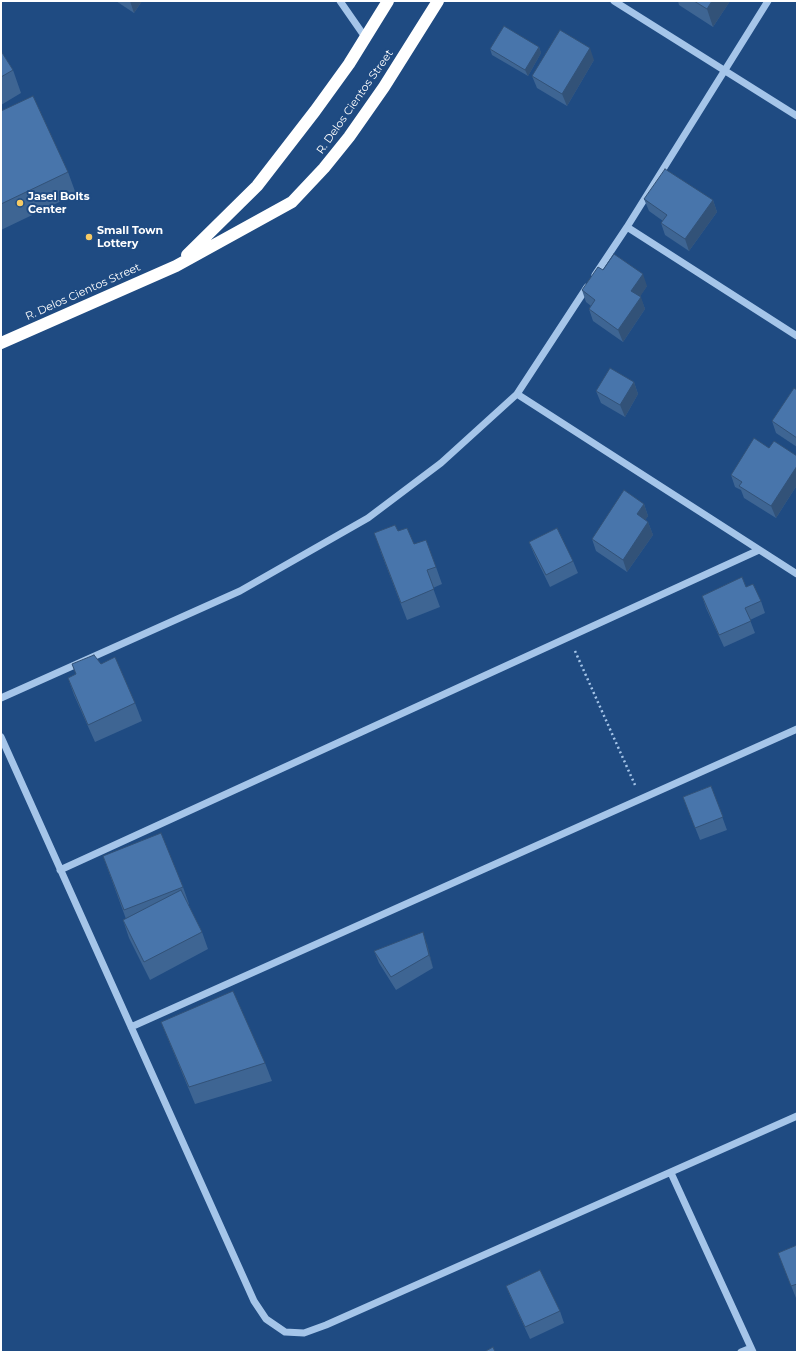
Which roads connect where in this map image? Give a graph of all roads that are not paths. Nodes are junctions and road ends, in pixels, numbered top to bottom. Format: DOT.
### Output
graph roads {
  1 [pos="340,1"];
  2 [pos="388,1"];
  3 [pos="438,1"];
  4 [pos="614,1"];
  5 [pos="768,1"];
  6 [pos="365,37"];
  7 [pos="724,70"];
  8 [pos="797,116"];
  9 [pos="627,227"];
  10 [pos="176,266"];
  11 [pos="797,336"];
  12 [pos="1,343"];
  13 [pos="517,394"];
  14 [pos="759,550"];
  15 [pos="797,574"];
  16 [pos="1,698"];
  17 [pos="797,729"];
  18 [pos="1,737"];
  19 [pos="60,870"];
  20 [pos="131,1027"];
  21 [pos="797,1116"];
  22 [pos="671,1172"];
  23 [pos="752,1350"];
  24 [pos="741,1352"];
  1 -- 6 [label="street"];
  2 -- 6 [label="highway, R. Delos Cientos Street"];
  3 -- 10 [label="highway, R. Delos Cientos Street"];
  4 -- 7 [label="street"];
  5 -- 7 [label="street"];
  6 -- 10 [label="highway, R. Delos Cientos Street"];
  7 -- 8 [label="street"];
  7 -- 9 [label="street"];
  9 -- 11 [label="street"];
  9 -- 13 [label="street"];
  10 -- 12 [label="highway, R. Delos Cientos Street"];
  13 -- 14 [label="street"];
  13 -- 16 [label="street"];
  14 -- 15 [label="street"];
  14 -- 19 [label="street"];
  17 -- 20 [label="street"];
  18 -- 19 [label="street"];
  19 -- 20 [label="street"];
  20 -- 22 [label="street"];
  21 -- 22 [label="street"];
  22 -- 23 [label="street"];
  23 -- 24 [label="street"];
}
